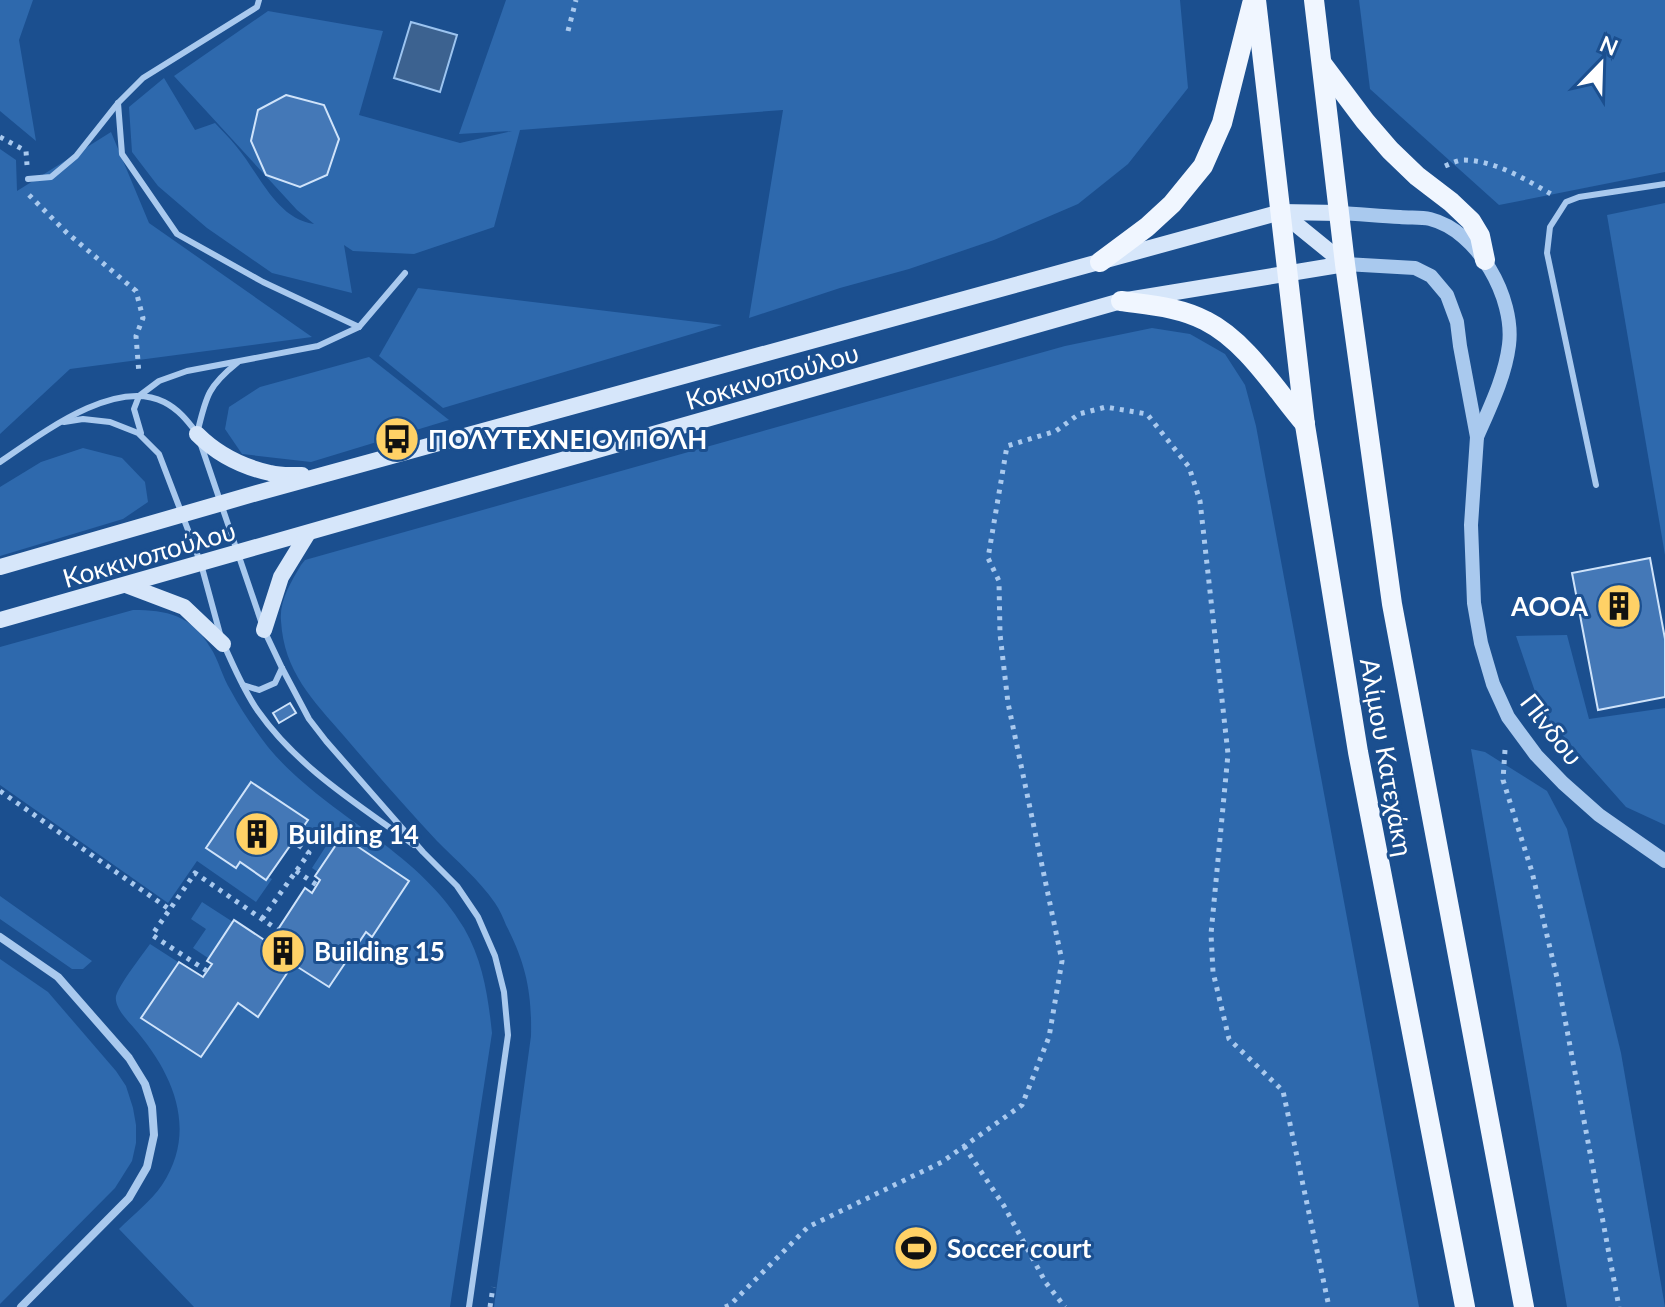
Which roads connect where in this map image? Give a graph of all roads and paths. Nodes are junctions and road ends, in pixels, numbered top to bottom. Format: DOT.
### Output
graph roads {
  1 [pos="259,0"];
  2 [pos="576,0"];
  3 [pos="1255,0"];
  4 [pos="1314,0"];
  5 [pos="568,31"];
  6 [pos="1323,65"];
  7 [pos="118,103"];
  8 [pos="0,137"];
  9 [pos="1417,176"];
  10 [pos="28,179"];
  11 [pos="1665,184"];
  12 [pos="1566,202"];
  13 [pos="1281,212"];
  14 [pos="1339,213"];
  15 [pos="1485,260"];
  16 [pos="1100,262"];
  17 [pos="1345,264"];
  18 [pos="405,273"];
  19 [pos="1288,273"];
  20 [pos="1121,301"];
  21 [pos="359,327"];
  22 [pos="240,360"];
  23 [pos="139,396"];
  24 [pos="57,423"];
  25 [pos="1305,425"];
  26 [pos="197,434"];
  27 [pos="1477,437"];
  28 [pos="159,454"];
  29 [pos="0,462"];
  30 [pos="320,475"];
  31 [pos="1596,485"];
  32 [pos="221,503"];
  33 [pos="181,514"];
  34 [pos="308,533"];
  35 [pos="238,554"];
  36 [pos="201,564"];
  37 [pos="0,567"];
  38 [pos="126,585"];
  39 [pos="0,620"];
  40 [pos="264,630"];
  41 [pos="223,644"];
  42 [pos="282,668"];
  43 [pos="243,685"];
  44 [pos="1508,717"];
  45 [pos="0,791"];
  46 [pos="293,841"];
  47 [pos="423,852"];
  48 [pos="1665,861"];
  49 [pos="296,871"];
  50 [pos="317,885"];
  51 [pos="169,909"];
  52 [pos="262,919"];
  53 [pos="278,930"];
  54 [pos="0,937"];
  55 [pos="207,971"];
  56 [pos="964,1146"];
  57 [pos="495,1276"];
  58 [pos="21,1307"];
  59 [pos="469,1307"];
  60 [pos="490,1307"];
  61 [pos="725,1307"];
  62 [pos="1065,1307"];
  63 [pos="1329,1307"];
  64 [pos="1465,1307"];
  65 [pos="1524,1307"];
  66 [pos="1619,1307"];
  1 -- 7 [label="lane"];
  2 -- 5 [label="path"];
  3 -- 13 [label="main road, Αλίμου Κατεχάκη"];
  3 -- 16 [label="main road"];
  4 -- 6 [label="main road, Αλίμου Κατεχάκη"];
  6 -- 9 [label="main road"];
  6 -- 14 [label="main road, Αλίμου Κατεχάκη"];
  7 -- 10 [label="lane"];
  7 -- 21 [label="lane"];
  8 -- 10 [label="path"];
  9 -- 12 [label="path"];
  9 -- 15 [label="main road"];
  10 -- 23 [label="path"];
  11 -- 12 [label="lane"];
  12 -- 31 [label="lane"];
  13 -- 14 [label="main road, Κοκκινοπούλου"];
  13 -- 16 [label="main road, Κοκκινοπούλου"];
  13 -- 17 [label="main road"];
  13 -- 19 [label="main road, Αλίμου Κατεχάκη"];
  14 -- 15 [label="street, Πίνδου"];
  14 -- 17 [label="main road, Αλίμου Κατεχάκη"];
  15 -- 27 [label="street, Πίνδου"];
  16 -- 30 [label="main road, Κοκκινοπούλου"];
  17 -- 19 [label="main road, Κοκκινοπούλου"];
  17 -- 27 [label="street, Πίνδου"];
  17 -- 65 [label="main road, Αλίμου Κατεχάκη"];
  18 -- 21 [label="lane"];
  19 -- 20 [label="main road, Κοκκινοπούλου"];
  19 -- 25 [label="main road, Αλίμου Κατεχάκη"];
  20 -- 25 [label="main road"];
  20 -- 34 [label="main road, Κοκκινοπούλου"];
  21 -- 22 [label="lane"];
  22 -- 23 [label="lane"];
  22 -- 26 [label="lane"];
  23 -- 24 [label="lane"];
  23 -- 26 [label="lane"];
  23 -- 28 [label="lane"];
  24 -- 28 [label="lane"];
  24 -- 29 [label="lane"];
  25 -- 64 [label="main road, Αλίμου Κατεχάκη"];
  26 -- 30 [label="main road"];
  26 -- 32 [label="lane"];
  27 -- 44 [label="street, Πίνδου"];
  28 -- 33 [label="lane"];
  30 -- 32 [label="main road, Κοκκινοπούλου"];
  32 -- 33 [label="main road, Κοκκινοπούλου"];
  32 -- 35 [label="lane"];
  33 -- 36 [label="lane"];
  33 -- 37 [label="main road, Κοκκινοπούλου"];
  34 -- 35 [label="main road, Κοκκινοπούλου"];
  34 -- 40 [label="main road"];
  35 -- 36 [label="main road, Κοκκινοπούλου"];
  35 -- 40 [label="lane"];
  36 -- 38 [label="main road, Κοκκινοπούλου"];
  36 -- 41 [label="lane"];
  38 -- 39 [label="main road, Κοκκινοπούλου"];
  38 -- 41 [label="main road"];
  40 -- 42 [label="lane"];
  41 -- 43 [label="lane"];
  42 -- 43 [label="lane"];
  42 -- 47 [label="lane"];
  43 -- 47 [label="lane"];
  44 -- 48 [label="street, Πίνδου"];
  44 -- 66 [label="path"];
  45 -- 51 [label="path"];
  46 -- 49 [label="path"];
  47 -- 59 [label="lane"];
  49 -- 50 [label="path"];
  49 -- 52 [label="path"];
  51 -- 52 [label="path"];
  51 -- 55 [label="path"];
  52 -- 53 [label="path"];
  54 -- 58 [label="street"];
  56 -- 61 [label="path"];
  56 -- 62 [label="path"];
  56 -- 63 [label="path"];
  57 -- 60 [label="path"];
}
